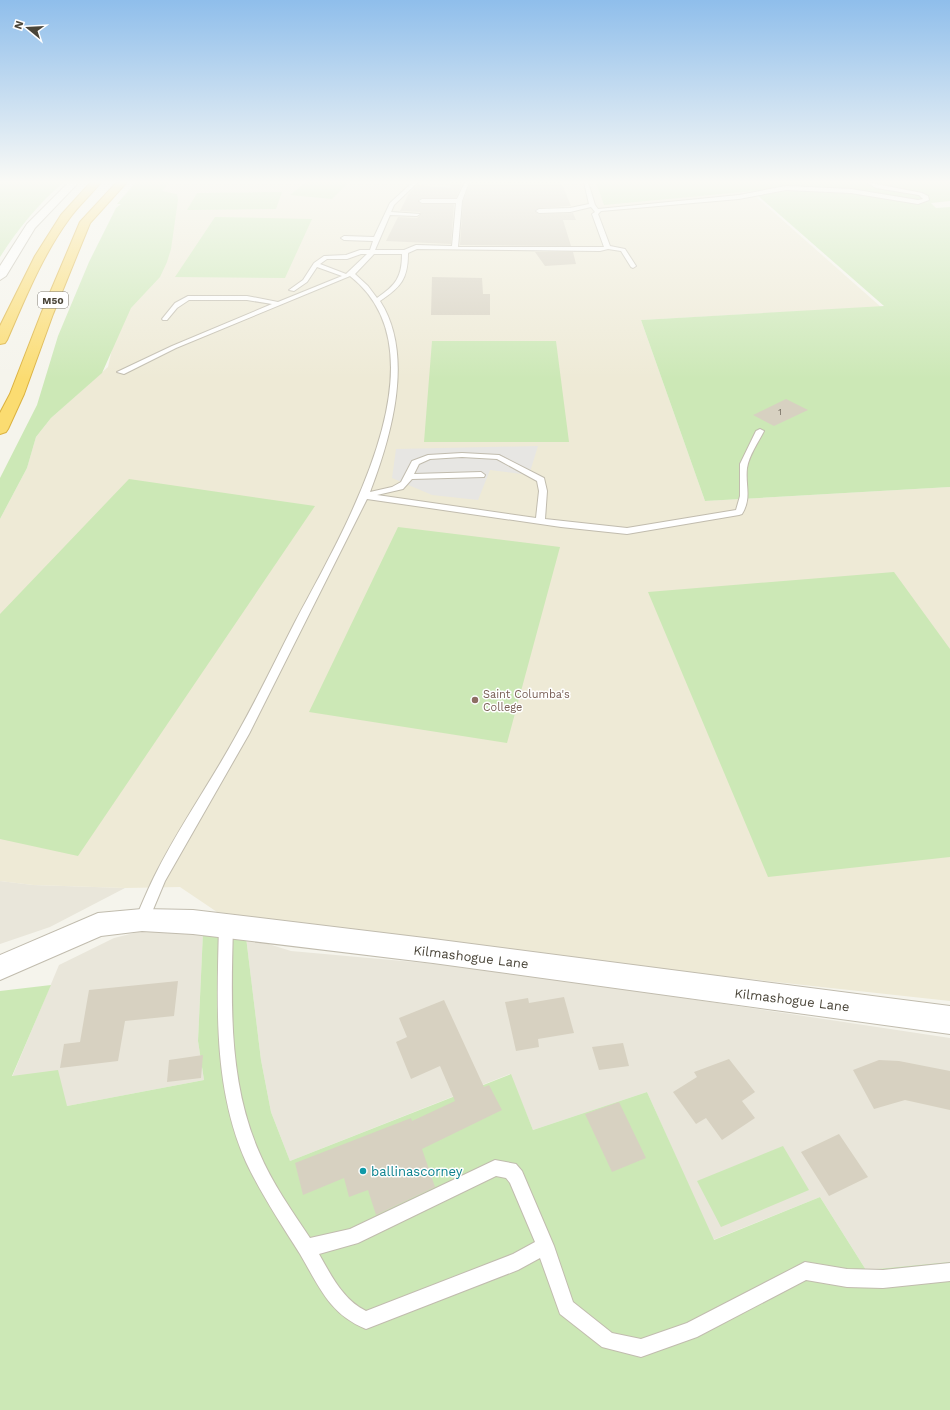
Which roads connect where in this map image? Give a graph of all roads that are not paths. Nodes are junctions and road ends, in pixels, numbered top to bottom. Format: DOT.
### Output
graph roads {
  1 [pos="17,248"];
  2 [pos="44,248"];
  3 [pos="74,248"];
  4 [pos="373,248"];
  5 [pos="414,248"];
  6 [pos="447,248"];
  7 [pos="455,248"];
  8 [pos="604,248"];
  9 [pos="611,248"];
  10 [pos="372,252"];
  11 [pos="405,252"];
  12 [pos="316,264"];
  13 [pos="633,266"];
  14 [pos="342,274"];
  15 [pos="351,274"];
  16 [pos="0,276"];
  17 [pos="292,290"];
  18 [pos="376,301"];
  19 [pos="279,304"];
  20 [pos="165,319"];
  21 [pos="0,340"];
  22 [pos="121,372"];
  23 [pos="0,429"];
  24 [pos="760,431"];
  25 [pos="481,475"];
  26 [pos="410,477"];
  27 [pos="365,496"];
  28 [pos="540,521"];
  29 [pos="142,920"];
  30 [pos="226,926"];
  31 [pos="0,968"];
  32 [pos="950,1020"];
  33 [pos="545,1246"];
  34 [pos="306,1248"];
  35 [pos="950,1272"];
  1 -- 16 [label="street"];
  2 -- 21 [label="highway, M50"];
  3 -- 23 [label="highway, M50"];
  4 -- 10 [label="lane"];
  5 -- 11 [label="lane"];
  6 -- 7 [label="lane"];
  7 -- 8 [label="lane"];
  9 -- 13 [label="lane"];
  10 -- 11 [label="lane"];
  10 -- 12 [label="lane"];
  10 -- 15 [label="lane"];
  11 -- 18 [label="lane"];
  12 -- 14 [label="lane"];
  12 -- 17 [label="lane"];
  15 -- 18 [label="lane"];
  15 -- 19 [label="lane"];
  18 -- 27 [label="lane"];
  19 -- 20 [label="lane"];
  19 -- 22 [label="lane"];
  24 -- 28 [label="lane"];
  25 -- 26 [label="lane"];
  26 -- 27 [label="lane"];
  26 -- 28 [label="lane"];
  27 -- 28 [label="lane"];
  27 -- 29 [label="lane"];
  29 -- 30 [label="street, Kilmashogue Lane"];
  29 -- 31 [label="street, Kilmashogue Lane"];
  30 -- 32 [label="street, Kilmashogue Lane"];
  30 -- 34 [label="lane"];
  33 -- 34 [label="lane"];
  33 -- 34 [label="lane"];
  33 -- 35 [label="lane"];
}
